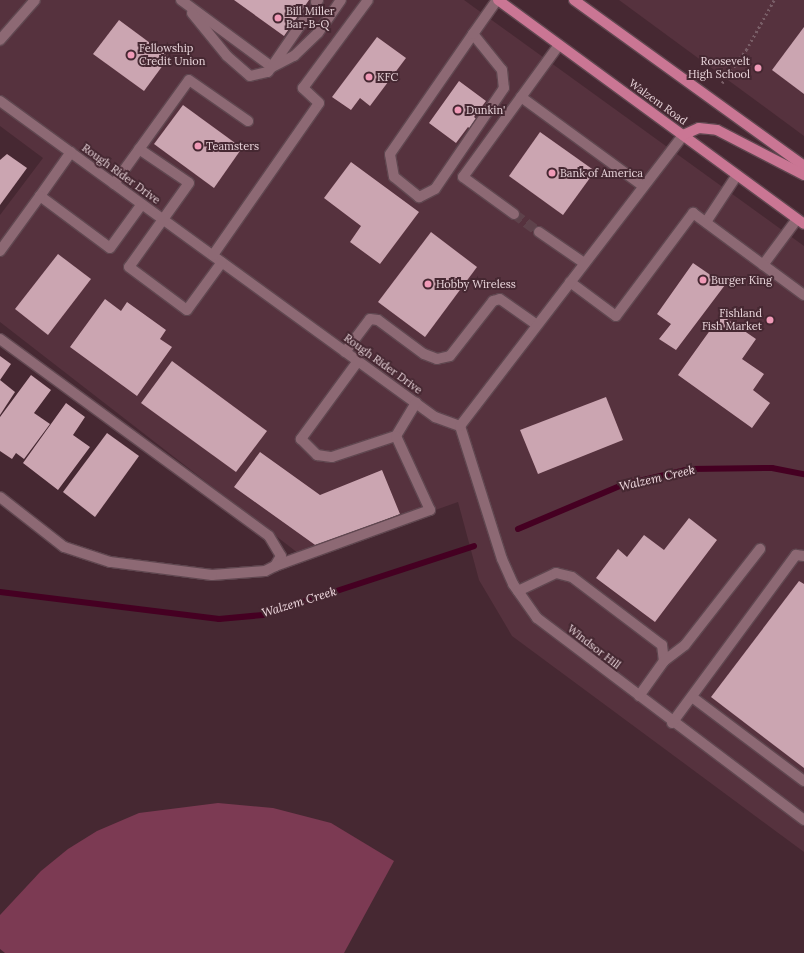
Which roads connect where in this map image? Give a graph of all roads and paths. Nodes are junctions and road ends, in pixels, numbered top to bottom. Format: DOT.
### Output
graph roads {
  1 [pos="35,0"];
  2 [pos="341,0"];
  3 [pos="368,0"];
  4 [pos="497,0"];
  5 [pos="574,0"];
  6 [pos="774,0"];
  7 [pos="183,1"];
  8 [pos="308,14"];
  9 [pos="472,34"];
  10 [pos="0,40"];
  11 [pos="559,45"];
  12 [pos="272,67"];
  13 [pos="722,83"];
  14 [pos="522,97"];
  15 [pos="0,100"];
  16 [pos="248,121"];
  17 [pos="683,135"];
  18 [pos="139,149"];
  19 [pos="71,152"];
  20 [pos="804,166"];
  21 [pos="737,175"];
  22 [pos="804,175"];
  23 [pos="114,184"];
  24 [pos="643,186"];
  25 [pos="40,196"];
  26 [pos="142,204"];
  27 [pos="514,214"];
  28 [pos="163,219"];
  29 [pos="706,222"];
  30 [pos="800,222"];
  31 [pos="539,232"];
  32 [pos="0,251"];
  33 [pos="213,256"];
  34 [pos="222,262"];
  35 [pos="584,263"];
  36 [pos="763,265"];
  37 [pos="570,282"];
  38 [pos="804,295"];
  39 [pos="537,325"];
  40 [pos="0,339"];
  41 [pos="346,352"];
  42 [pos="358,361"];
  43 [pos="416,403"];
  44 [pos="460,426"];
  45 [pos="396,436"];
  46 [pos="0,497"];
  47 [pos="760,549"];
  48 [pos="804,556"];
  49 [pos="275,566"];
  50 [pos="518,591"];
  51 [pos="664,661"];
  52 [pos="638,696"];
  53 [pos="692,697"];
  54 [pos="672,723"];
  55 [pos="804,781"];
  56 [pos="804,820"];
  1 -- 10 [label="street"];
  2 -- 12 [label="street"];
  3 -- 33 [label="street"];
  4 -- 9 [label="street"];
  4 -- 11 [label="main road, Walzem Road"];
  5 -- 20 [label="main road"];
  6 -- 13 [label="path"];
  7 -- 12 [label="street"];
  7 -- 12 [label="street"];
  8 -- 12 [label="street"];
  9 -- 9 [label="street"];
  11 -- 14 [label="street"];
  11 -- 17 [label="main road, Walzem Road"];
  14 -- 24 [label="street"];
  14 -- 27 [label="street"];
  15 -- 19 [label="street, Rough Rider Drive"];
  16 -- 18 [label="street"];
  17 -- 21 [label="main road, Walzem Road"];
  17 -- 22 [label="main road"];
  17 -- 24 [label="street"];
  18 -- 23 [label="street"];
  18 -- 28 [label="street"];
  19 -- 23 [label="street, Rough Rider Drive"];
  19 -- 25 [label="street"];
  21 -- 29 [label="street"];
  21 -- 30 [label="main road, Walzem Road"];
  23 -- 26 [label="street, Rough Rider Drive"];
  24 -- 35 [label="street"];
  25 -- 26 [label="street"];
  25 -- 32 [label="street"];
  26 -- 28 [label="street, Rough Rider Drive"];
  28 -- 33 [label="street, Rough Rider Drive"];
  28 -- 34 [label="street"];
  29 -- 36 [label="street"];
  29 -- 37 [label="street"];
  30 -- 36 [label="street"];
  31 -- 35 [label="street"];
  33 -- 34 [label="street, Rough Rider Drive"];
  34 -- 41 [label="street, Rough Rider Drive"];
  35 -- 37 [label="street"];
  36 -- 38 [label="street"];
  37 -- 39 [label="street"];
  39 -- 41 [label="street"];
  39 -- 44 [label="street"];
  40 -- 49 [label="street"];
  41 -- 42 [label="street, Rough Rider Drive"];
  42 -- 43 [label="street, Rough Rider Drive"];
  42 -- 45 [label="street"];
  43 -- 44 [label="street, Rough Rider Drive"];
  43 -- 45 [label="street"];
  44 -- 50 [label="street, Windsor Hill"];
  45 -- 49 [label="street"];
  46 -- 49 [label="street"];
  47 -- 51 [label="street"];
  48 -- 53 [label="street"];
  50 -- 51 [label="street"];
  50 -- 52 [label="street, Windsor Hill"];
  51 -- 52 [label="street"];
  52 -- 54 [label="street, Windsor Hill"];
  53 -- 54 [label="street"];
  53 -- 55 [label="street"];
  54 -- 56 [label="street, Windsor Hill"];
}
